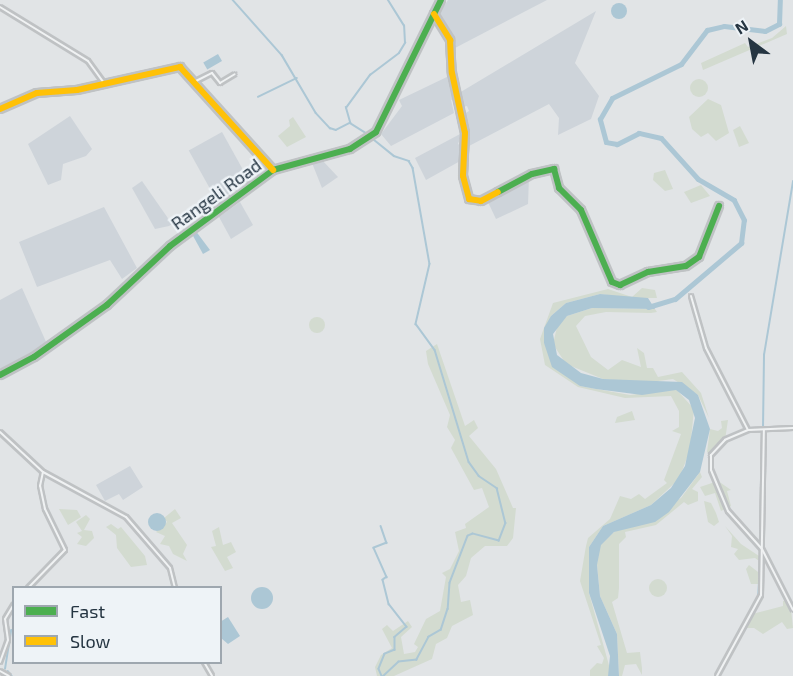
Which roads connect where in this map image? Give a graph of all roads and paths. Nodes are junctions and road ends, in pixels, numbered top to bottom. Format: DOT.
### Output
graph roads {
  1 [pos="441,0"];
  2 [pos="0,7"];
  3 [pos="434,13"];
  4 [pos="235,74"];
  5 [pos="195,81"];
  6 [pos="104,83"];
  7 [pos="0,109"];
  8 [pos="273,170"];
  9 [pos="719,206"];
  10 [pos="691,296"];
  11 [pos="0,375"];
  12 [pos="793,428"];
  13 [pos="748,430"];
  14 [pos="764,430"];
  15 [pos="0,432"];
  16 [pos="44,471"];
  17 [pos="762,549"];
  18 [pos="30,586"];
  19 [pos="174,586"];
  20 [pos="12,607"];
  21 [pos="793,610"];
  22 [pos="0,662"];
  23 [pos="0,670"];
  24 [pos="9,676"];
  25 [pos="717,676"];
  1 -- 3 [label="street, Rangeli Road"];
  2 -- 6 [label="street"];
  3 -- 8 [label="street, Rangeli Road"];
  3 -- 9 [label="street"];
  4 -- 5 [label="street"];
  5 -- 6 [label="street"];
  5 -- 8 [label="street"];
  6 -- 7 [label="street"];
  8 -- 11 [label="street, Rangeli Road"];
  10 -- 13 [label="street"];
  12 -- 14 [label="street"];
  13 -- 14 [label="street"];
  13 -- 17 [label="street"];
  14 -- 17 [label="street"];
  15 -- 16 [label="street"];
  16 -- 18 [label="street"];
  16 -- 19 [label="street"];
  17 -- 21 [label="street"];
  17 -- 25 [label="street"];
  20 -- 22 [label="street"];
  23 -- 24 [label="street"];
}
